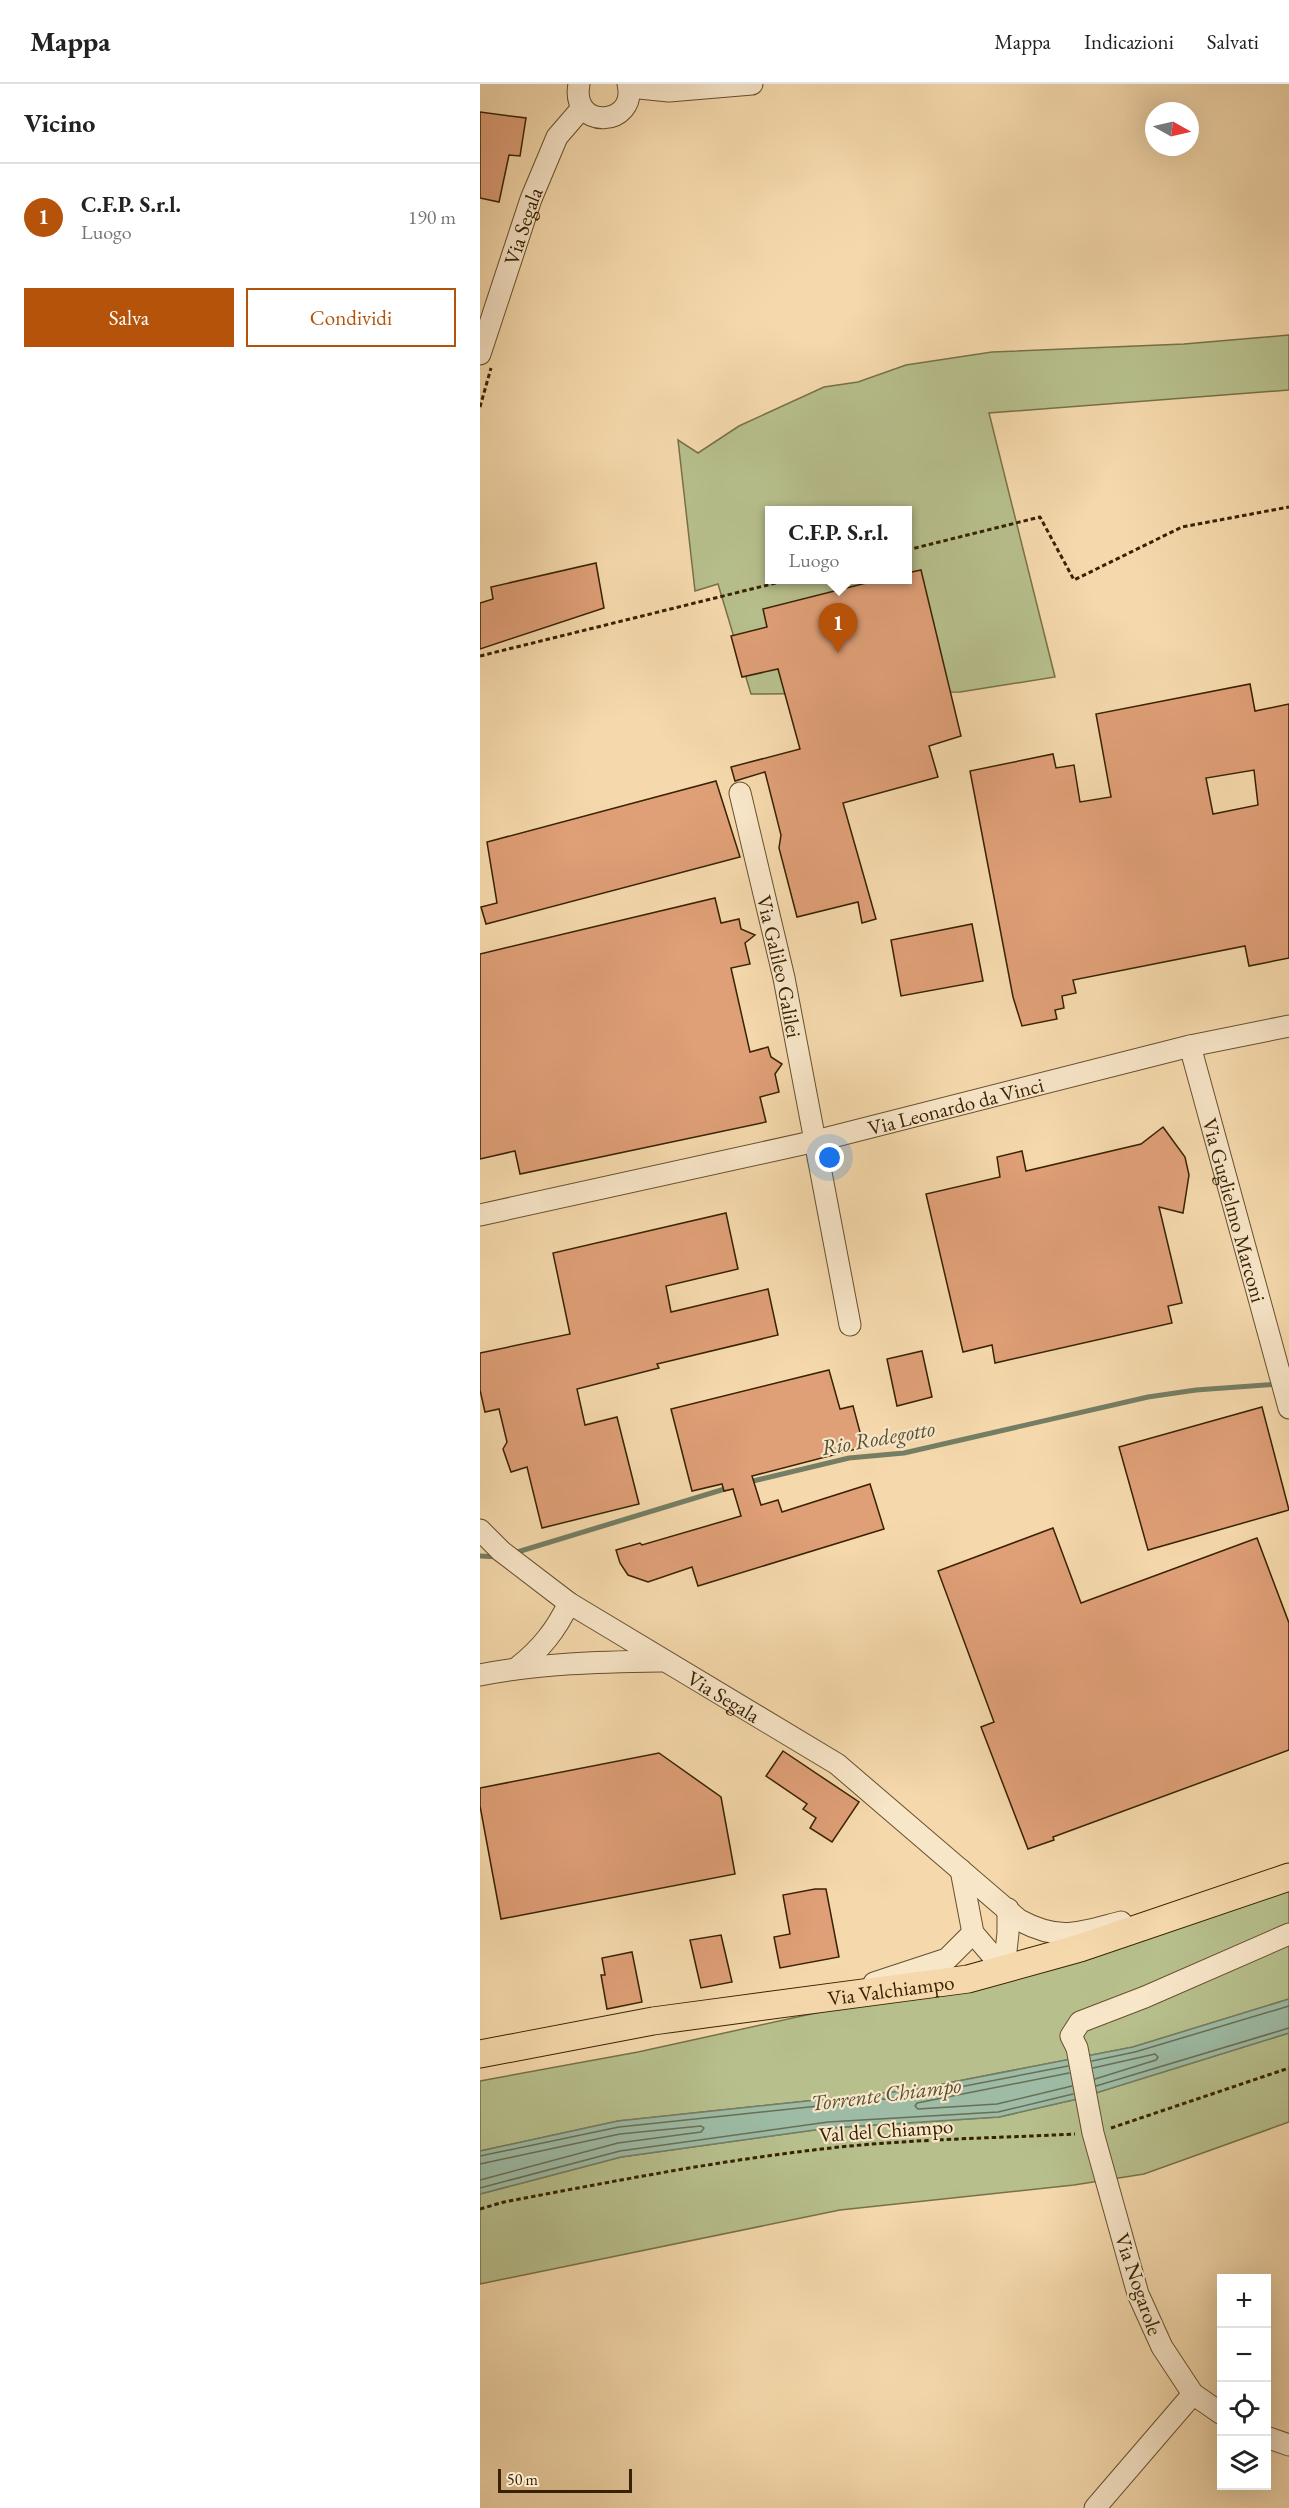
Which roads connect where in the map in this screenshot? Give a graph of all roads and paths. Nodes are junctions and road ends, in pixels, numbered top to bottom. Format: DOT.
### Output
graph roads {
  1 [pos="579,84"];
  2 [pos="752,84"];
  3 [pos="628,86"];
  4 [pos="582,108"];
  5 [pos="486,359"];
  6 [pos="480,407"];
  7 [pos="1289,507"];
  8 [pos="912,549"];
  9 [pos="768,584"];
  10 [pos="480,656"];
  11 [pos="740,793"];
  12 [pos="1289,1026"];
  13 [pos="1190,1046"];
  14 [pos="816,1141"];
  15 [pos="480,1215"];
  16 [pos="850,1325"];
  17 [pos="1289,1408"];
  18 [pos="480,1530"];
  19 [pos="569,1603"];
  20 [pos="662,1661"];
  21 [pos="518,1667"];
  22 [pos="480,1675"];
  23 [pos="961,1870"];
  24 [pos="1289,1877"];
  25 [pos="1008,1909"];
  26 [pos="1178,1914"];
  27 [pos="974,1933"];
  28 [pos="1289,1934"];
  29 [pos="1004,1969"];
  30 [pos="825,1998"];
  31 [pos="480,2054"];
  32 [pos="1289,2068"];
  33 [pos="1093,2133"];
  34 [pos="480,2209"];
  35 [pos="1193,2394"];
  36 [pos="1217,2411"];
  37 [pos="1271,2439"];
  38 [pos="1289,2445"];
  39 [pos="1095,2508"];
  1 -- 4 [label="street"];
  2 -- 3 [label="street"];
  3 -- 4 [label="street"];
  4 -- 5 [label="street, Via Segala"];
  5 -- 6 [label="path"];
  7 -- 8 [label="path"];
  9 -- 10 [label="path"];
  11 -- 14 [label="street, Via Galileo Galilei"];
  12 -- 13 [label="street, Via Leonardo da Vinci"];
  13 -- 14 [label="street, Via Leonardo da Vinci"];
  13 -- 17 [label="street, Via Guglielmo Marconi"];
  14 -- 15 [label="street, Via Leonardo da Vinci"];
  14 -- 16 [label="street, Via Galileo Galilei"];
  18 -- 19 [label="street, Via Segala"];
  19 -- 20 [label="street, Via Segala"];
  19 -- 21 [label="street"];
  20 -- 21 [label="street"];
  20 -- 23 [label="street, Via Segala"];
  21 -- 22 [label="street"];
  23 -- 25 [label="street, Via Segala"];
  23 -- 27 [label="street"];
  24 -- 26 [label="main road, Via Valchiampo"];
  25 -- 26 [label="street, Via Segala"];
  25 -- 29 [label="street"];
  26 -- 29 [label="main road, Via Valchiampo"];
  27 -- 29 [label="street"];
  27 -- 30 [label="street"];
  28 -- 33 [label="street, Via Nogarole"];
  29 -- 30 [label="main road, Via Valchiampo"];
  30 -- 31 [label="main road, Via Valchiampo"];
  32 -- 33 [label="path, Val del Chiampo"];
  33 -- 34 [label="path, Val del Chiampo"];
  33 -- 35 [label="street, Via Nogarole"];
  35 -- 36 [label="street, Via Nogarole"];
  35 -- 39 [label="street"];
  37 -- 38 [label="street"];
}
